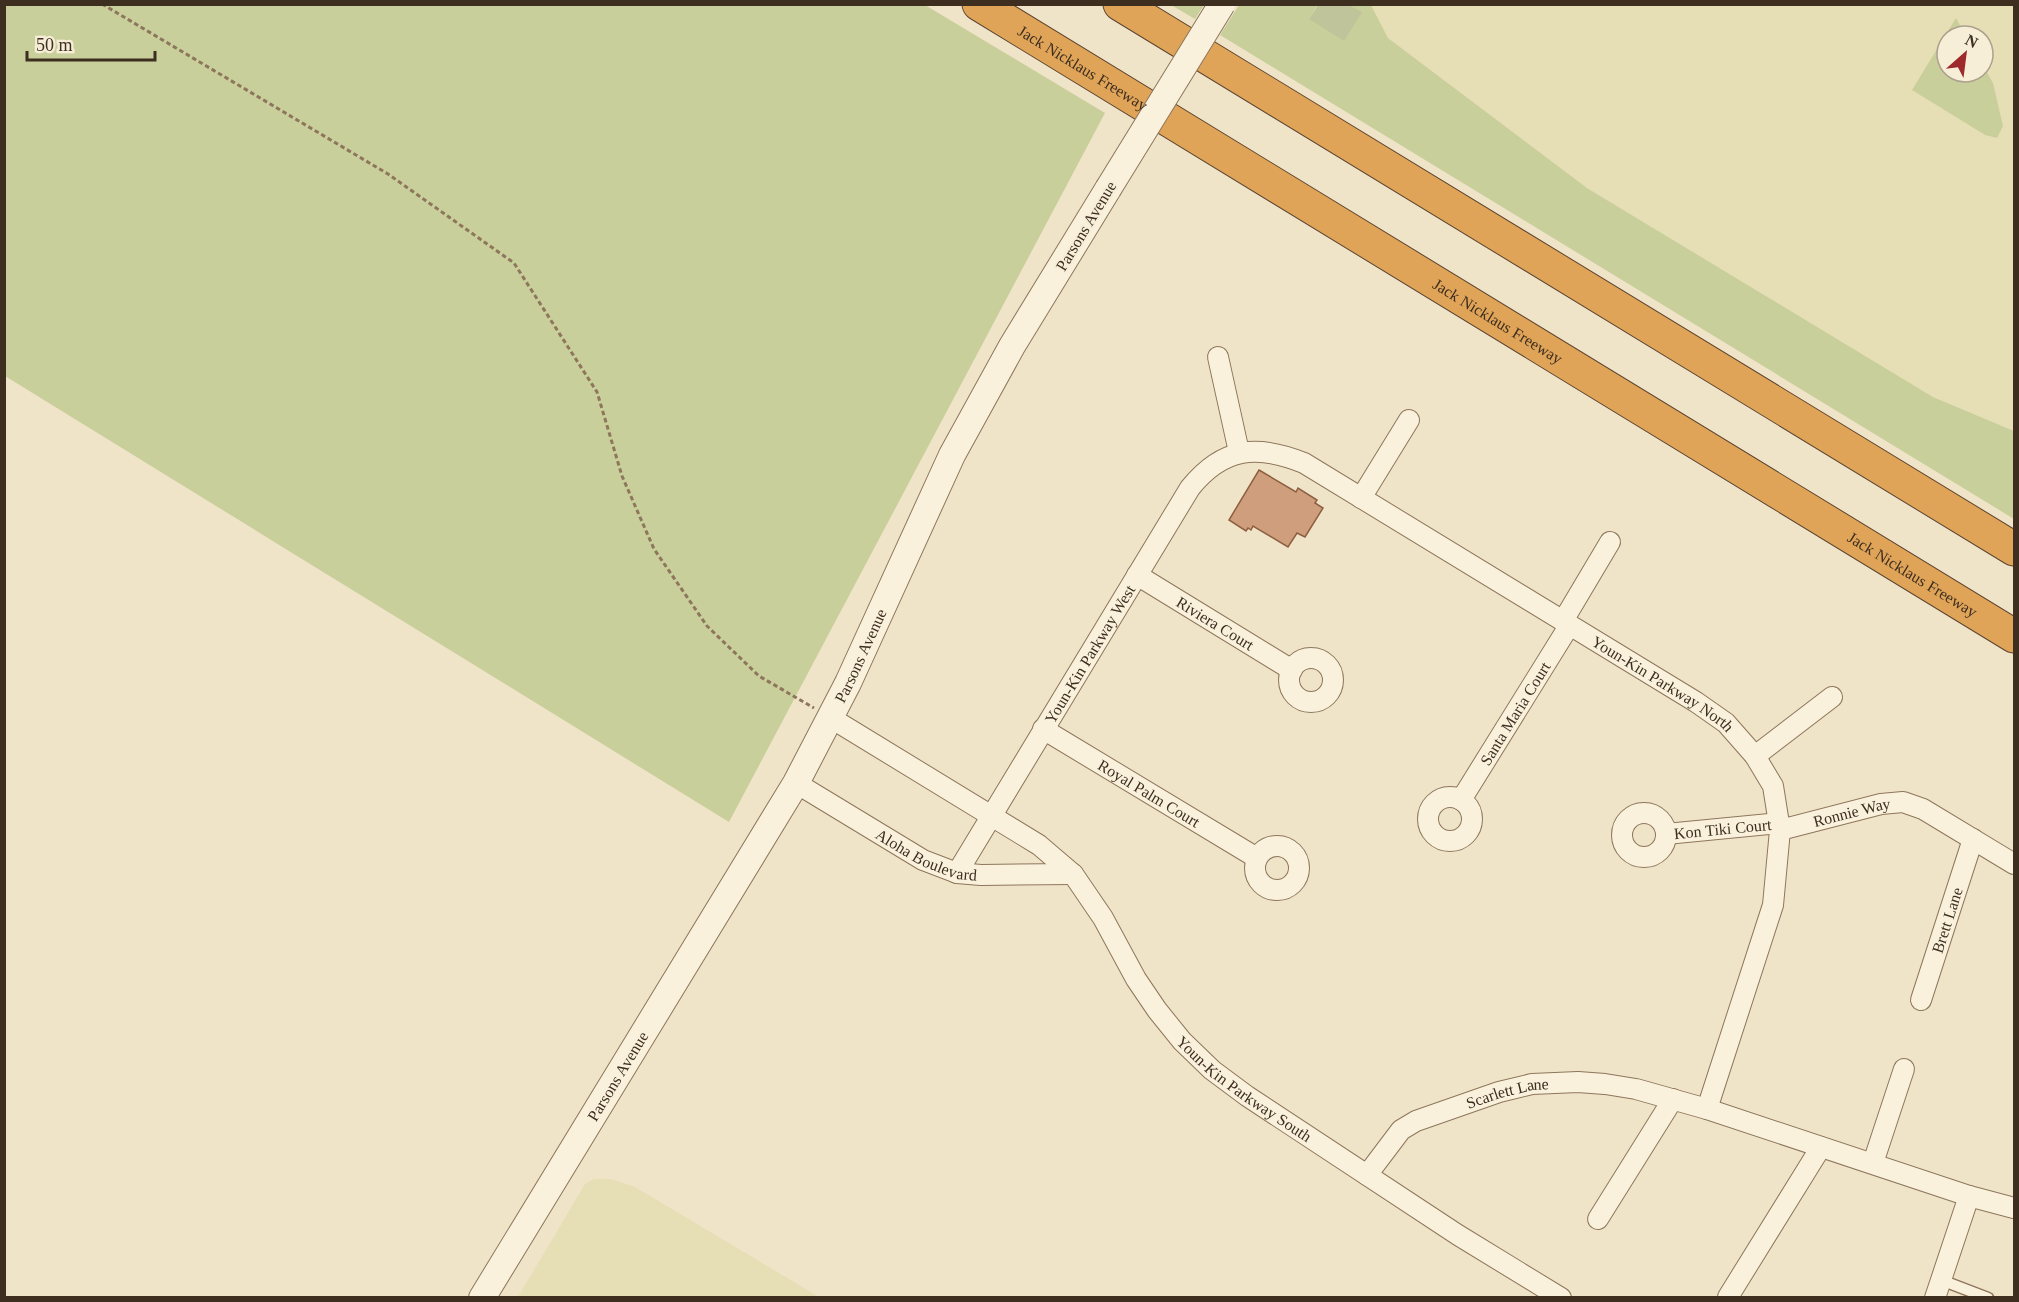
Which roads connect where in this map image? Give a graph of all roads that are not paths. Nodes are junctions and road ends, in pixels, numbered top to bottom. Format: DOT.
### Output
graph roads {
  1 [pos="979,4"];
  2 [pos="1120,4"];
  3 [pos="1221,4"];
  4 [pos="1218,357"];
  5 [pos="1409,420"];
  6 [pos="1239,452"];
  7 [pos="1361,498"];
  8 [pos="1610,542"];
  9 [pos="2014,549"];
  10 [pos="1137,575"];
  11 [pos="1566,624"];
  12 [pos="2014,636"];
  13 [pos="1292,670"];
  14 [pos="1832,697"];
  15 [pos="831,718"];
  16 [pos="1043,729"];
  17 [pos="1755,756"];
  18 [pos="796,783"];
  19 [pos="1461,800"];
  20 [pos="992,815"];
  21 [pos="1780,826"];
  22 [pos="1666,834"];
  23 [pos="1973,839"];
  24 [pos="1257,858"];
  25 [pos="2014,864"];
  26 [pos="957,873"];
  27 [pos="1073,874"];
  28 [pos="1921,1000"];
  29 [pos="1904,1069"];
  30 [pos="1673,1099"];
  31 [pos="1707,1108"];
  32 [pos="1821,1147"];
  33 [pos="1873,1163"];
  34 [pos="1367,1175"];
  35 [pos="1969,1196"];
  36 [pos="2014,1208"];
  37 [pos="1598,1219"];
  38 [pos="1938,1289"];
  39 [pos="1728,1297"];
  40 [pos="482,1298"];
  41 [pos="1561,1298"];
  42 [pos="1988,1298"];
  1 -- 12 [label="highway, Jack Nicklaus Freeway"];
  2 -- 9 [label="highway"];
  3 -- 15 [label="street, Parsons Avenue, bridge"];
  4 -- 6 [label="street"];
  5 -- 7 [label="street"];
  6 -- 7 [label="street, Youn-Kin Parkway North"];
  6 -- 10 [label="street, Youn-Kin Parkway West"];
  7 -- 11 [label="street, Youn-Kin Parkway North"];
  8 -- 11 [label="street, Santa Maria Court"];
  10 -- 13 [label="street, Riviera Court"];
  10 -- 16 [label="street, Youn-Kin Parkway West"];
  11 -- 17 [label="street, Youn-Kin Parkway North"];
  11 -- 19 [label="street, Santa Maria Court"];
  14 -- 17 [label="street"];
  15 -- 18 [label="street, Parsons Avenue"];
  15 -- 20 [label="street"];
  16 -- 20 [label="street, Youn-Kin Parkway West"];
  16 -- 24 [label="street, Royal Palm Court"];
  17 -- 21 [label="street, Youn-Kin Parkway North"];
  18 -- 26 [label="street, Aloha Boulevard"];
  18 -- 40 [label="street, Parsons Avenue"];
  20 -- 26 [label="street, Youn-Kin Parkway West"];
  20 -- 27 [label="street, Youn-Kin Parkway South"];
  21 -- 22 [label="street, Kon Tiki Court"];
  21 -- 23 [label="street, Ronnie Way"];
  21 -- 31 [label="street, Youn-Kin Parkway North"];
  23 -- 25 [label="street, Ronnie Way"];
  23 -- 28 [label="street, Brett Lane"];
  26 -- 27 [label="street, Aloha Boulevard"];
  27 -- 34 [label="street, Youn-Kin Parkway South"];
  29 -- 33 [label="street"];
  30 -- 31 [label="street, Scarlett Lane"];
  30 -- 34 [label="street, Scarlett Lane"];
  30 -- 37 [label="street"];
  31 -- 32 [label="street, Scarlett Lane"];
  32 -- 33 [label="street, Scarlett Lane"];
  32 -- 39 [label="street"];
  33 -- 35 [label="street, Scarlett Lane"];
  34 -- 41 [label="street, Youn-Kin Parkway South"];
  35 -- 36 [label="street, Scarlett Lane"];
  35 -- 38 [label="street"];
  38 -- 42 [label="lane"];
}
